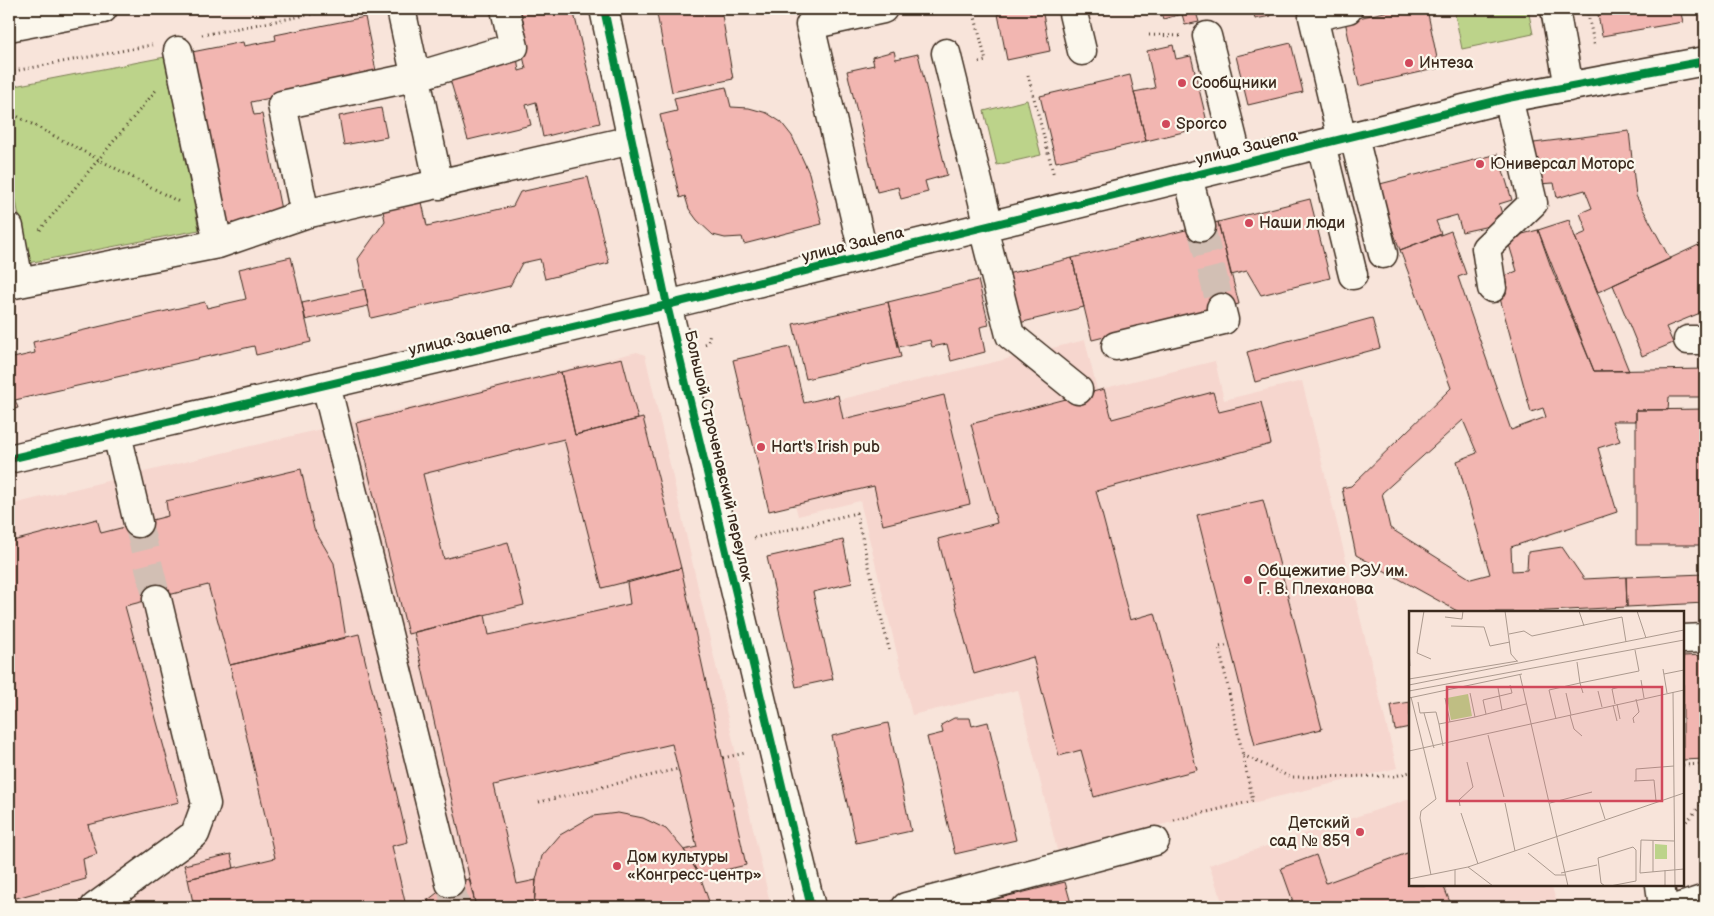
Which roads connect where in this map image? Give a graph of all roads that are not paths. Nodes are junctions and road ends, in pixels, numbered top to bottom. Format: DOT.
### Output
graph roads {
  1 [pos="103,9"];
  2 [pos="401,9"];
  3 [pos="505,9"];
  4 [pos="604,9"];
  5 [pos="883,9"];
  6 [pos="1072,9"];
  7 [pos="1348,9"];
  8 [pos="1555,9"];
  9 [pos="9,27"];
  10 [pos="1207,36"];
  11 [pos="1082,51"];
  12 [pos="946,53"];
  13 [pos="179,56"];
  14 [pos="1705,61"];
  15 [pos="414,77"];
  16 [pos="1569,87"];
  17 [pos="1508,98"];
  18 [pos="632,140"];
  19 [pos="1339,140"];
  20 [pos="1239,164"];
  21 [pos="1188,177"];
  22 [pos="439,185"];
  23 [pos="305,214"];
  24 [pos="986,226"];
  25 [pos="9,227"];
  26 [pos="1201,227"];
  27 [pos="216,232"];
  28 [pos="1383,254"];
  29 [pos="864,256"];
  30 [pos="1353,275"];
  31 [pos="14,276"];
  32 [pos="1492,288"];
  33 [pos="667,305"];
  34 [pos="1221,308"];
  35 [pos="1116,346"];
  36 [pos="326,385"];
  37 [pos="1078,390"];
  38 [pos="117,434"];
  39 [pos="9,459"];
  40 [pos="138,523"];
  41 [pos="157,599"];
  42 [pos="1705,638"];
  43 [pos="1684,639"];
  44 [pos="1162,831"];
  45 [pos="450,883"];
  46 [pos="1660,886"];
  47 [pos="1705,899"];
  48 [pos="95,907"];
  49 [pos="811,907"];
  50 [pos="906,907"];
  51 [pos="1663,907"];
  52 [pos="1680,907"];
  1 -- 9 [label="street"];
  2 -- 15 [label="street"];
  3 -- 15 [label="street"];
  4 -- 18 [label="street, Большой Строченовский переулок"];
  5 -- 29 [label="street"];
  6 -- 11 [label="street"];
  7 -- 19 [label="street"];
  8 -- 16 [label="street"];
  10 -- 20 [label="street"];
  12 -- 24 [label="street"];
  13 -- 27 [label="street"];
  14 -- 16 [label="street, улица Зацепа"];
  15 -- 22 [label="street"];
  15 -- 23 [label="street"];
  16 -- 17 [label="street, улица Зацепа"];
  17 -- 19 [label="street, улица Зацепа"];
  17 -- 32 [label="street"];
  18 -- 22 [label="street"];
  18 -- 33 [label="street, Большой Строченовский переулок"];
  19 -- 20 [label="street, улица Зацепа"];
  19 -- 28 [label="street"];
  19 -- 30 [label="street"];
  20 -- 21 [label="street, улица Зацепа"];
  21 -- 24 [label="street, улица Зацепа"];
  21 -- 26 [label="street"];
  22 -- 23 [label="street"];
  23 -- 27 [label="street"];
  24 -- 29 [label="street, улица Зацепа"];
  24 -- 37 [label="street"];
  25 -- 31 [label="street"];
  27 -- 31 [label="street"];
  29 -- 33 [label="street, улица Зацепа"];
  33 -- 36 [label="street, улица Зацепа"];
  33 -- 49 [label="street, Большой Строченовский переулок"];
  34 -- 35 [label="street"];
  36 -- 38 [label="street, улица Зацепа"];
  36 -- 45 [label="street"];
  38 -- 39 [label="street, улица Зацепа"];
  38 -- 40 [label="street"];
  41 -- 48 [label="street"];
  42 -- 43 [label="street"];
  44 -- 50 [label="street"];
  46 -- 51 [label="street"];
  47 -- 52 [label="street"];
}
